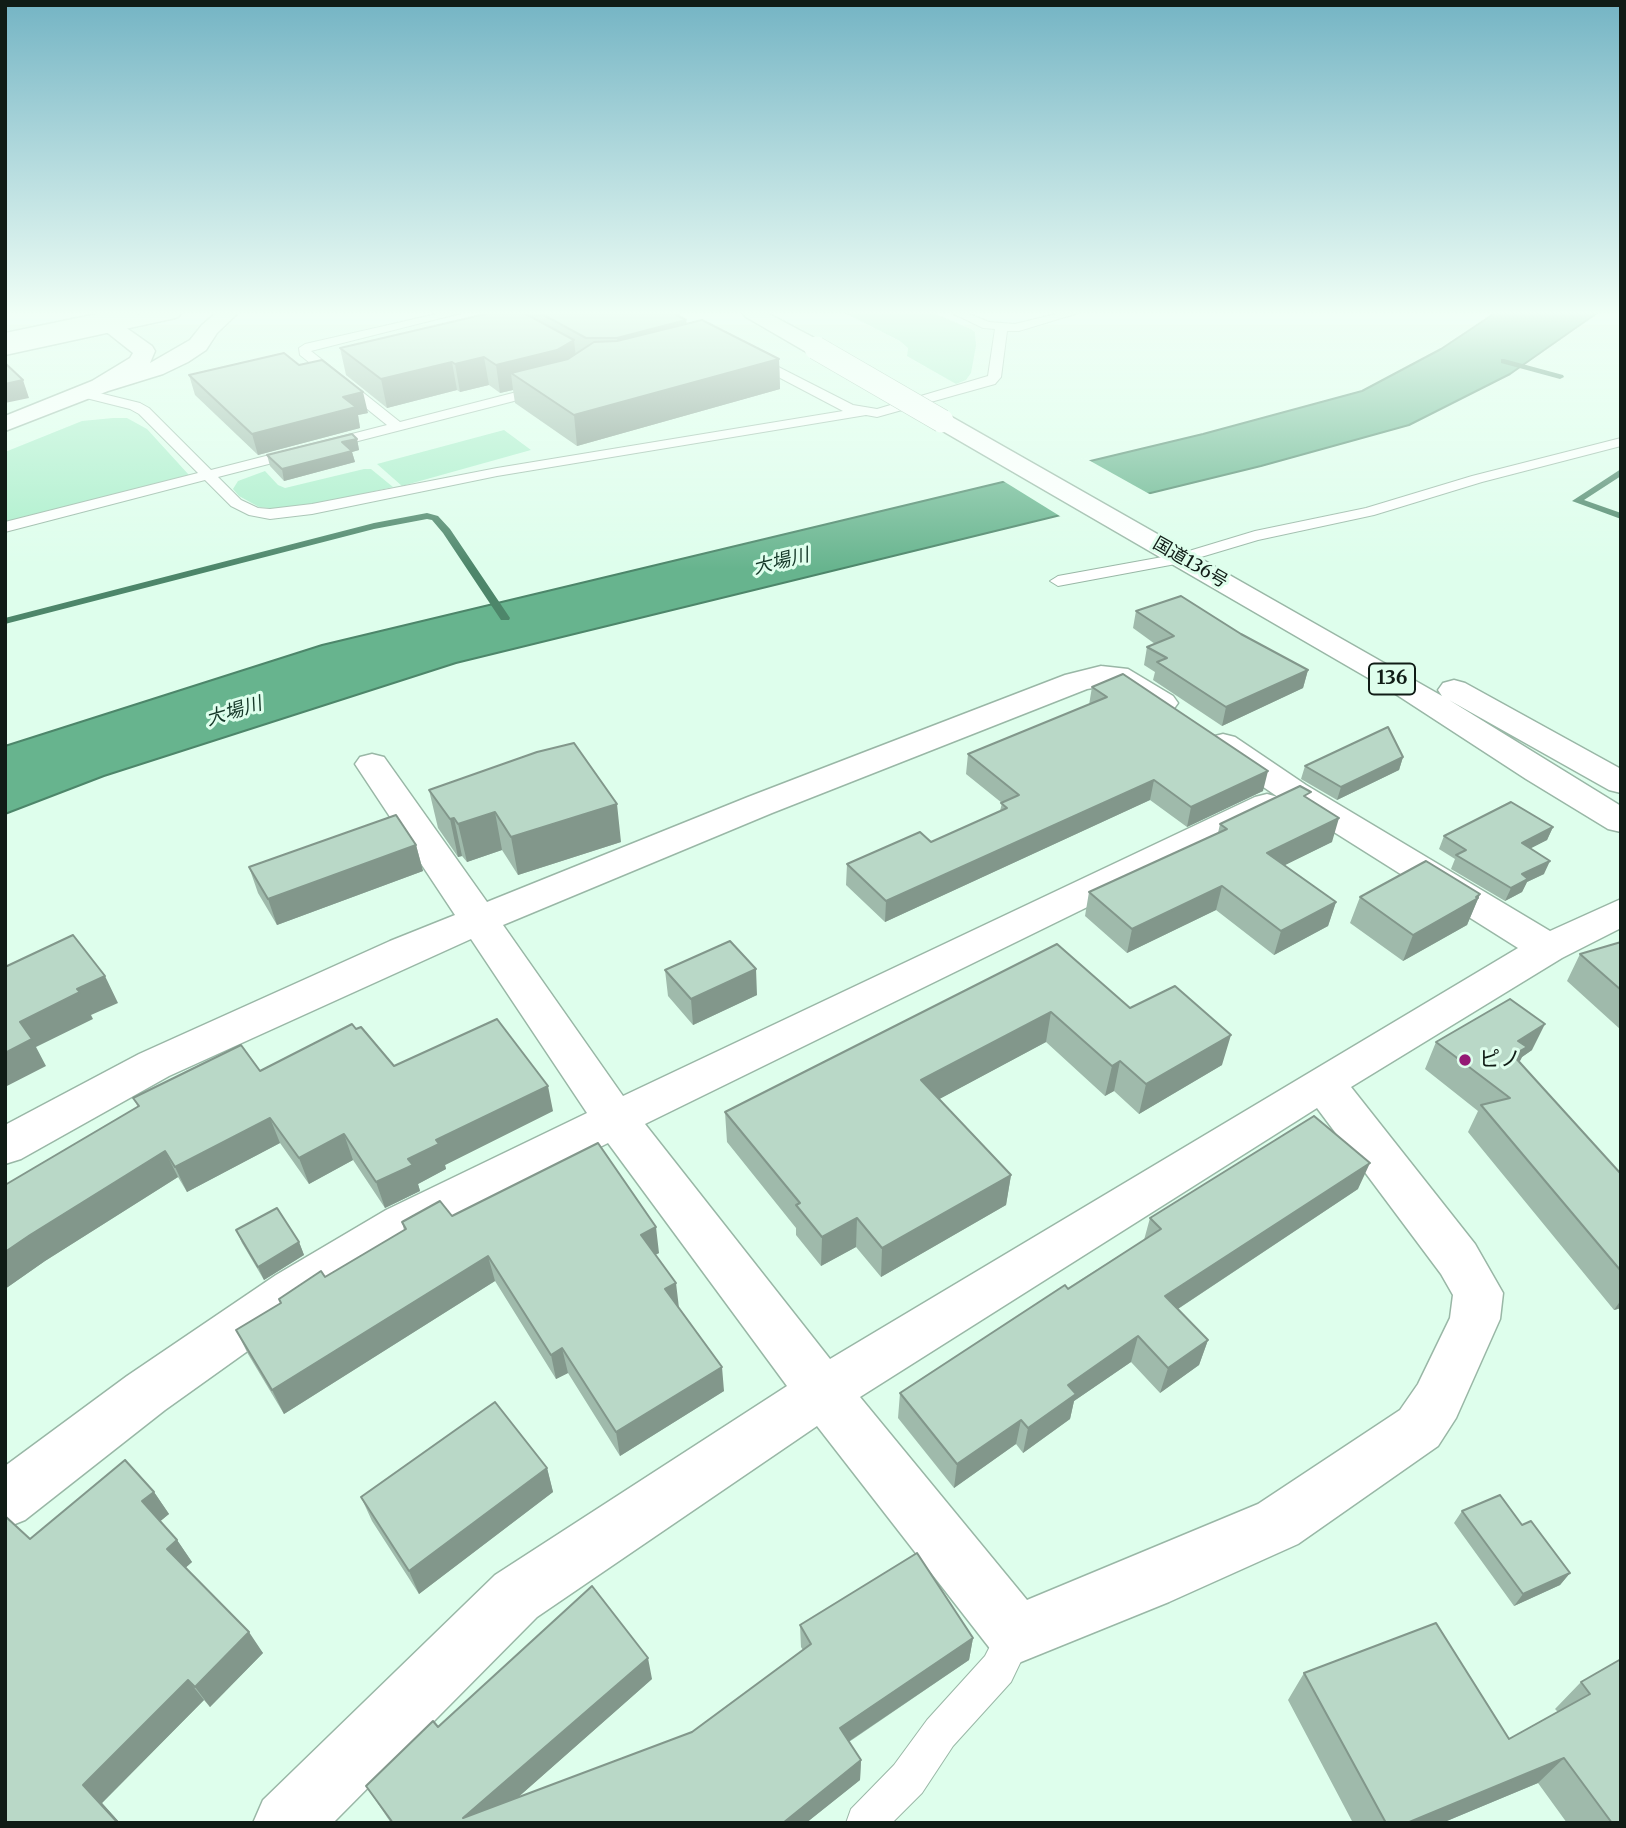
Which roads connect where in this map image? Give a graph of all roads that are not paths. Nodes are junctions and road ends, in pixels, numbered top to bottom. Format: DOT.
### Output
graph roads {
  1 [pos="69,398"];
  2 [pos="116,398"];
  3 [pos="367,398"];
  4 [pos="509,398"];
  5 [pos="829,398"];
  6 [pos="903,398"];
  7 [pos="927,398"];
  8 [pos="941,398"];
  9 [pos="863,412"];
  10 [pos="5,424"];
  11 [pos="398,427"];
  12 [pos="998,442"];
  13 [pos="1621,442"];
  14 [pos="209,475"];
  15 [pos="5,527"];
  16 [pos="1182,547"];
  17 [pos="1058,581"];
  18 [pos="372,764"];
  19 [pos="1621,783"];
  20 [pos="1294,792"];
  21 [pos="1621,821"];
  22 [pos="1621,912"];
  23 [pos="479,921"];
  24 [pos="1548,948"];
  25 [pos="1323,1083"];
  26 [pos="615,1119"];
  27 [pos="5,1146"];
  28 [pos="823,1392"];
  29 [pos="5,1501"];
  30 [pos="1016,1634"];
  31 [pos="286,1823"];
  32 [pos="865,1823"];
  1 -- 10 [label="main road"];
  2 -- 14 [label="lane"];
  3 -- 11 [label="lane"];
  4 -- 11 [label="lane"];
  5 -- 9 [label="lane"];
  6 -- 12 [label="main road, 国道136号 / 136, bridge"];
  7 -- 9 [label="lane"];
  8 -- 12 [label="main road, 国道136号 / 136"];
  9 -- 14 [label="lane"];
  11 -- 14 [label="lane"];
  12 -- 16 [label="main road, 国道136号 / 136"];
  13 -- 16 [label="lane"];
  14 -- 15 [label="lane"];
  16 -- 17 [label="lane"];
  16 -- 19 [label="main road, 国道136号 / 136"];
  16 -- 21 [label="main road, 国道136号 / 136"];
  18 -- 23 [label="main road"];
  20 -- 23 [label="main road"];
  20 -- 24 [label="main road"];
  20 -- 26 [label="main road"];
  22 -- 24 [label="main road"];
  23 -- 26 [label="main road"];
  23 -- 27 [label="main road"];
  24 -- 25 [label="main road"];
  25 -- 28 [label="main road"];
  25 -- 30 [label="main road"];
  26 -- 28 [label="main road"];
  26 -- 29 [label="main road"];
  28 -- 30 [label="main road"];
  28 -- 31 [label="main road"];
  30 -- 32 [label="lane"];
}
